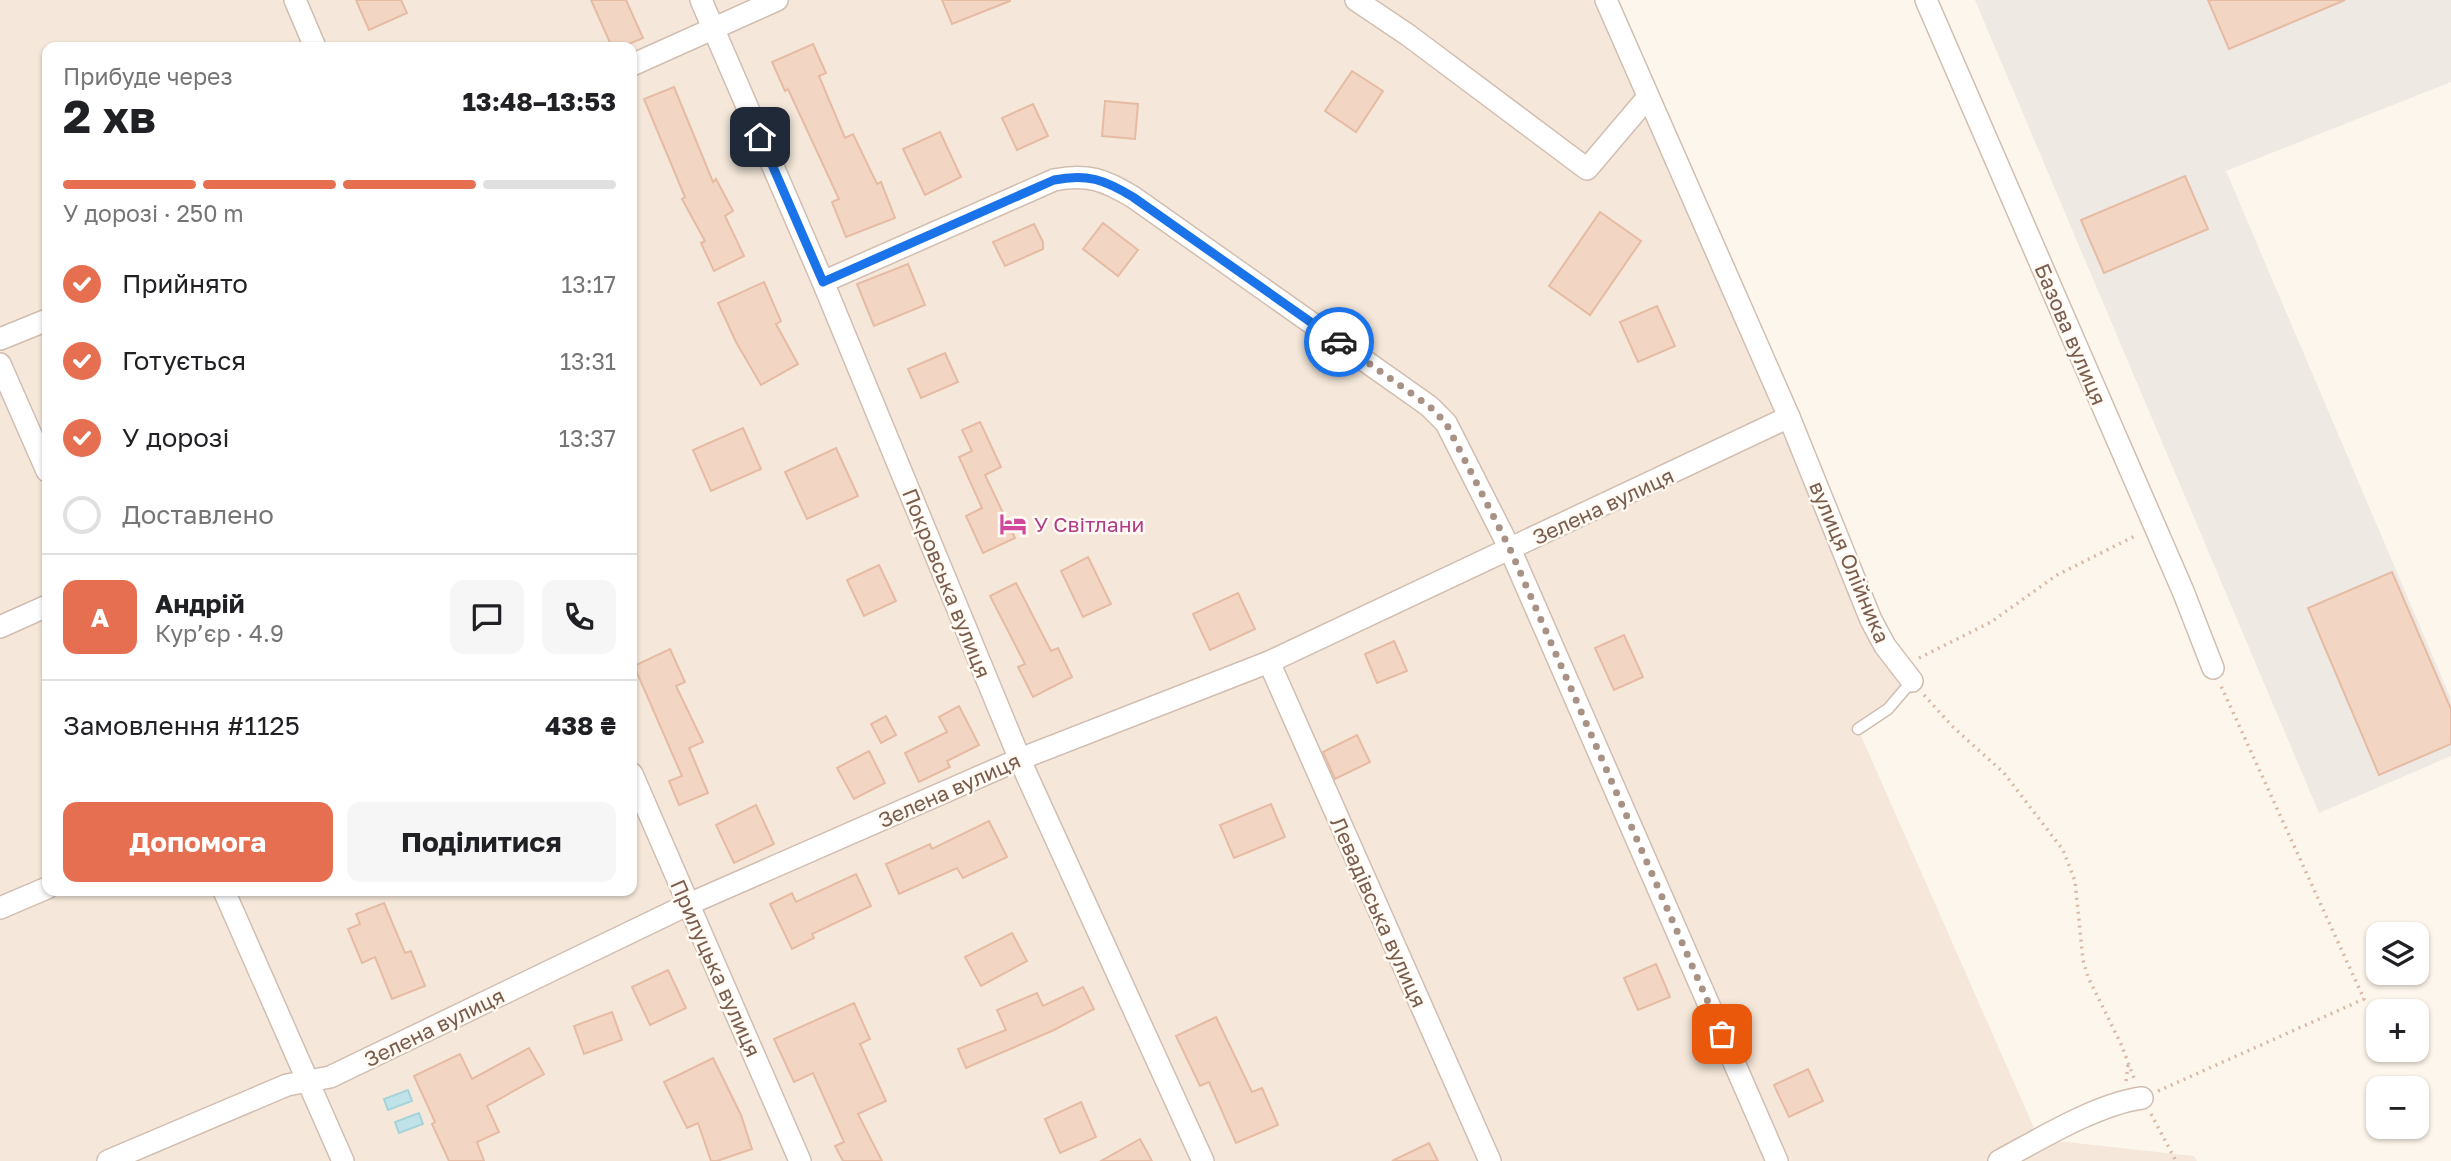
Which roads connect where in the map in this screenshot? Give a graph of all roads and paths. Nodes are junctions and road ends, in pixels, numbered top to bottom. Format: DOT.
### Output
graph roads {
  1 [pos="295,0"];
  2 [pos="701,0"];
  3 [pos="777,0"];
  4 [pos="1356,0"];
  5 [pos="1606,0"];
  6 [pos="1926,0"];
  7 [pos="712,28"];
  8 [pos="313,42"];
  9 [pos="637,63"];
  10 [pos="1648,97"];
  11 [pos="823,282"];
  12 [pos="42,322"];
  13 [pos="0,339"];
  14 [pos="0,364"];
  15 [pos="1789,417"];
  16 [pos="42,460"];
  17 [pos="2155,526"];
  18 [pos="1510,549"];
  19 [pos="42,608"];
  20 [pos="0,627"];
  21 [pos="1269,662"];
  22 [pos="2213,668"];
  23 [pos="1908,676"];
  24 [pos="1858,729"];
  25 [pos="1020,759"];
  26 [pos="637,785"];
  27 [pos="42,890"];
  28 [pos="226,896"];
  29 [pos="689,904"];
  30 [pos="0,908"];
  31 [pos="307,1081"];
  32 [pos="2142,1098"];
  33 [pos="108,1161"];
  34 [pos="343,1161"];
  35 [pos="800,1161"];
  36 [pos="1203,1161"];
  37 [pos="1490,1161"];
  38 [pos="1777,1161"];
  39 [pos="1999,1161"];
  40 [pos="2176,1161"];
  1 -- 8 [label="street"];
  2 -- 7 [label="street, Покровська вулиця"];
  3 -- 7 [label="street"];
  4 -- 10 [label="street"];
  5 -- 10 [label="street, вулиця Олійника"];
  6 -- 17 [label="street, Базова вулиця"];
  7 -- 9 [label="street"];
  7 -- 11 [label="street, Покровська вулиця"];
  10 -- 15 [label="street, вулиця Олійника"];
  11 -- 18 [label="street"];
  11 -- 25 [label="street, Покровська вулиця"];
  12 -- 13 [label="street"];
  14 -- 16 [label="street"];
  15 -- 18 [label="street, Зелена вулиця"];
  15 -- 23 [label="street, вулиця Олійника"];
  17 -- 22 [label="street, Базова вулиця"];
  17 -- 23 [label="path"];
  18 -- 21 [label="street, Зелена вулиця"];
  18 -- 38 [label="street"];
  19 -- 20 [label="street"];
  21 -- 25 [label="street, Зелена вулиця"];
  21 -- 37 [label="street, Левадівська вулиця"];
  22 -- 32 [label="path"];
  23 -- 24 [label="lane"];
  23 -- 32 [label="path"];
  25 -- 29 [label="street, Зелена вулиця"];
  25 -- 36 [label="street, Покровська вулиця"];
  26 -- 29 [label="street, Прилуцька вулиця"];
  27 -- 30 [label="street"];
  28 -- 31 [label="street"];
  29 -- 31 [label="street, Зелена вулиця"];
  29 -- 35 [label="street, Прилуцька вулиця"];
  31 -- 33 [label="street, Зелена вулиця"];
  31 -- 34 [label="street"];
  32 -- 39 [label="street"];
  32 -- 40 [label="path"];
}
